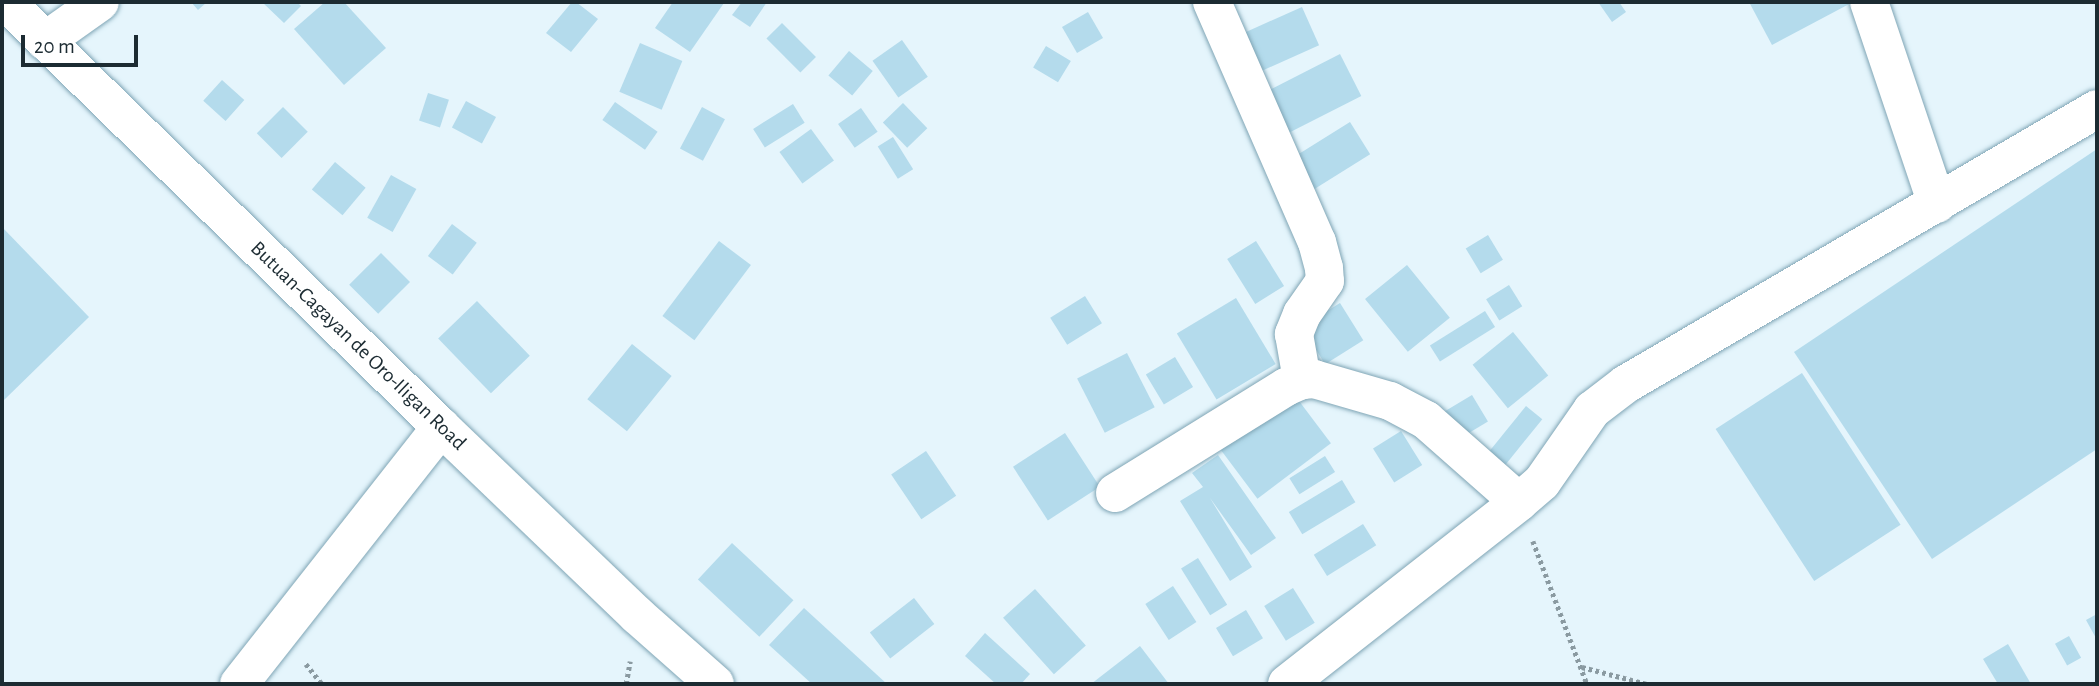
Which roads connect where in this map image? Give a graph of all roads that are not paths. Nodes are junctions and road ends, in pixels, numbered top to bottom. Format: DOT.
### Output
graph roads {
  1 [pos="6,2"];
  2 [pos="100,2"];
  3 [pos="1212,2"];
  4 [pos="1869,2"];
  5 [pos="44,41"];
  6 [pos="2097,109"];
  7 [pos="1937,204"];
  8 [pos="1302,380"];
  9 [pos="441,428"];
  10 [pos="1115,493"];
  11 [pos="1519,502"];
  12 [pos="239,684"];
  13 [pos="715,684"];
  14 [pos="1287,684"];
  1 -- 5 [label="main road, Butuan-Cagayan de Oro-Iligan Road"];
  2 -- 5 [label="main road"];
  3 -- 8 [label="main road"];
  4 -- 7 [label="main road"];
  5 -- 9 [label="main road, Butuan-Cagayan de Oro-Iligan Road"];
  6 -- 7 [label="main road"];
  7 -- 11 [label="main road"];
  8 -- 10 [label="main road"];
  8 -- 11 [label="main road"];
  9 -- 12 [label="main road"];
  9 -- 13 [label="main road, Butuan-Cagayan de Oro-Iligan Road"];
  11 -- 14 [label="main road"];
}
